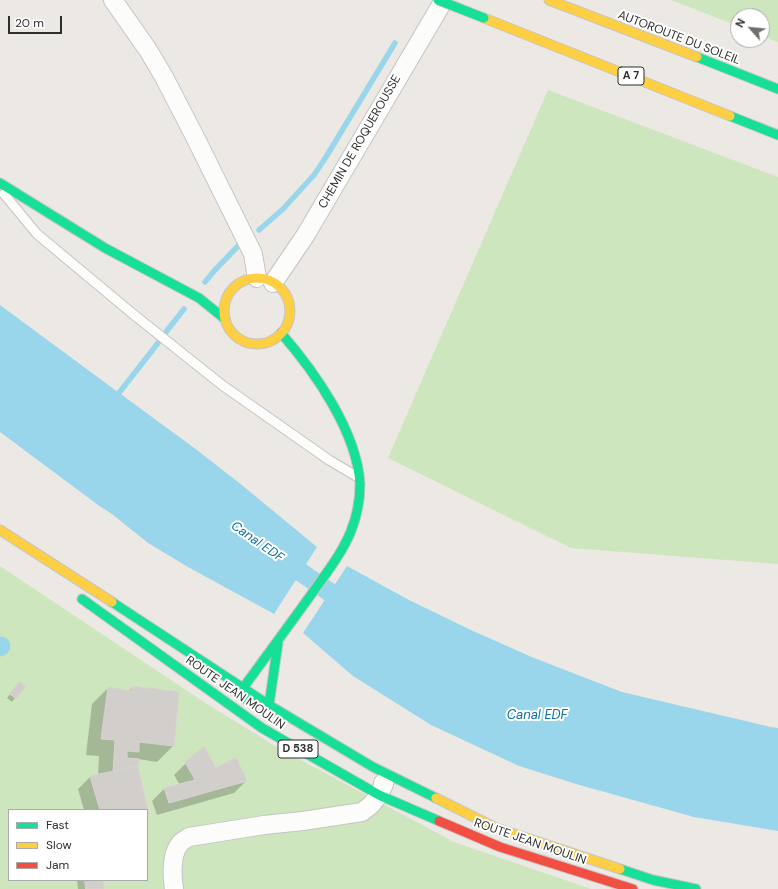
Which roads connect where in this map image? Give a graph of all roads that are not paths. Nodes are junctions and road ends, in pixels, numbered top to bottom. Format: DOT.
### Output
graph roads {
  1 [pos="113,0"];
  2 [pos="438,0"];
  3 [pos="444,0"];
  4 [pos="549,0"];
  5 [pos="778,89"];
  6 [pos="778,135"];
  7 [pos="0,183"];
  8 [pos="0,189"];
  9 [pos="265,281"];
  10 [pos="221,296"];
  11 [pos="200,298"];
  12 [pos="225,319"];
  13 [pos="281,333"];
  14 [pos="359,478"];
  15 [pos="0,530"];
  16 [pos="0,539"];
  17 [pos="12,548"];
  18 [pos="75,594"];
  19 [pos="279,640"];
  20 [pos="140,641"];
  21 [pos="243,688"];
  22 [pos="226,692"];
  23 [pos="243,699"];
  24 [pos="269,705"];
  25 [pos="262,728"];
  26 [pos="373,767"];
  27 [pos="381,790"];
  28 [pos="496,828"];
  29 [pos="174,889"];
  30 [pos="633,889"];
  31 [pos="696,889"];
  1 -- 9 [label="street"];
  2 -- 6 [label="main road, A 7, bridge"];
  3 -- 9 [label="street, CHEMIN DE ROQUEROUSSE"];
  4 -- 5 [label="main road, AUTOROUTE DU SOLEIL"];
  7 -- 11 [label="main road"];
  8 -- 14 [label="lane"];
  9 -- 10 [label="main road"];
  9 -- 13 [label="main road"];
  10 -- 11 [label="main road"];
  10 -- 12 [label="main road"];
  11 -- 12 [label="main road"];
  12 -- 13 [label="main road"];
  13 -- 14 [label="main road"];
  14 -- 19 [label="main road"];
  15 -- 21 [label="main road, D 538"];
  16 -- 17 [label="main road"];
  18 -- 20 [label="main road, ROUTE JEAN MOULIN / D 538"];
  19 -- 21 [label="main road"];
  19 -- 24 [label="main road"];
  20 -- 22 [label="main road, D 538"];
  20 -- 25 [label="main road, ROUTE JEAN MOULIN / D 538"];
  21 -- 23 [label="main road"];
  21 -- 24 [label="main road, D 538"];
  23 -- 24 [label="main road, D 538"];
  23 -- 25 [label="main road"];
  24 -- 26 [label="main road, ROUTE JEAN MOULIN / D 538"];
  25 -- 27 [label="main road, ROUTE JEAN MOULIN / D 538"];
  26 -- 27 [label="street"];
  26 -- 28 [label="main road, ROUTE JEAN MOULIN / D 538"];
  27 -- 28 [label="street"];
  27 -- 29 [label="street"];
  27 -- 30 [label="main road, ROUTE JEAN MOULIN / D 538"];
  28 -- 31 [label="main road, ROUTE JEAN MOULIN / D 538"];
}
